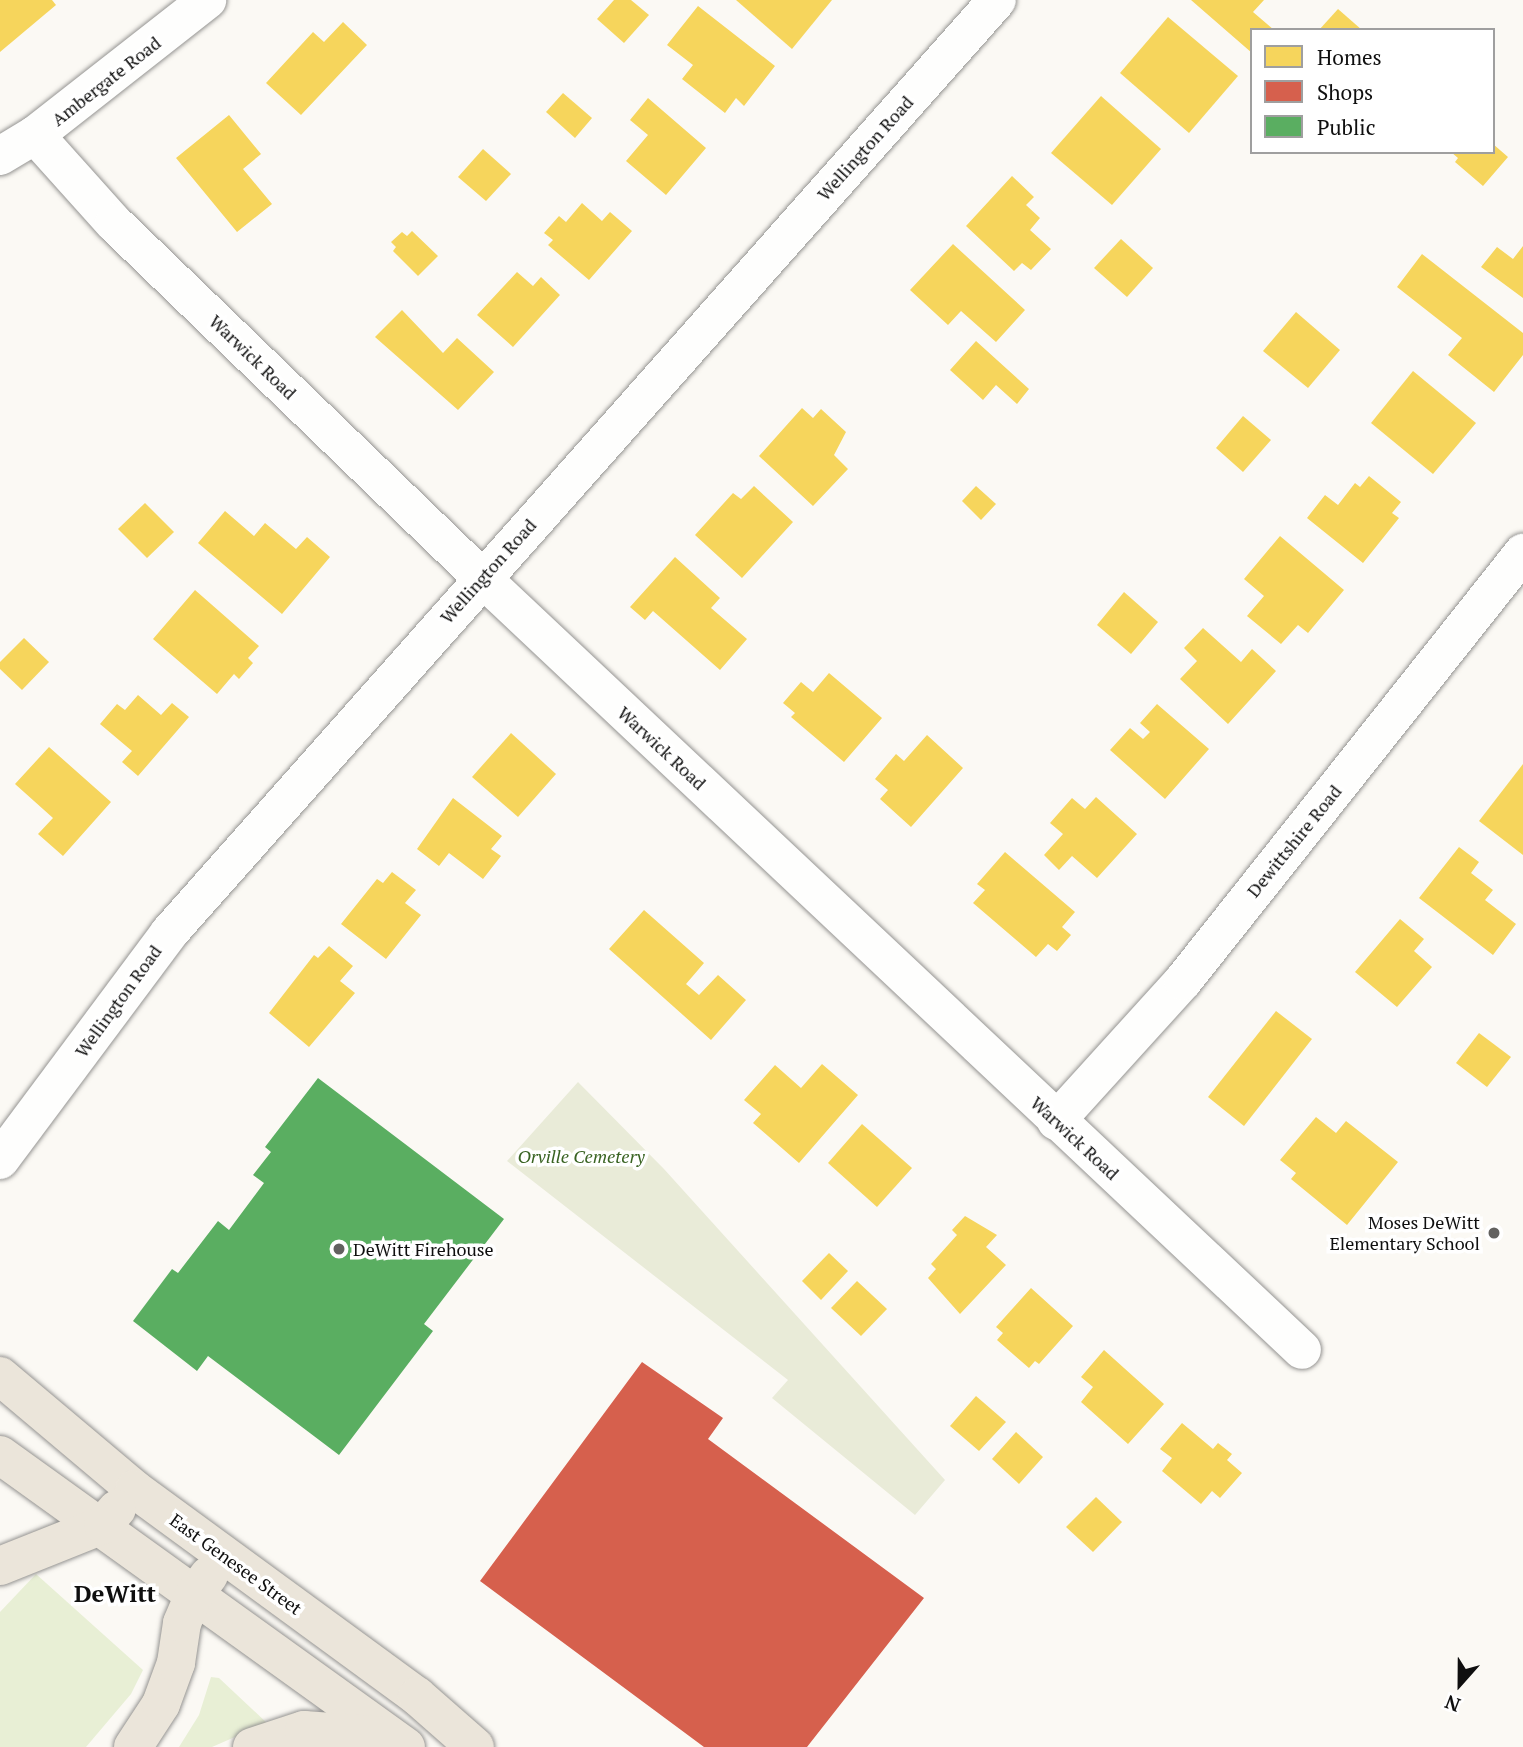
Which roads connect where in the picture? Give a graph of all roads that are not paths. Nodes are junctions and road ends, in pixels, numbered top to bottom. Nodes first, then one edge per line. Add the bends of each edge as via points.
1 (207, 0) edge
2 (997, 0) edge
3 (35, 135) junction
4 (0, 156) edge
5 (1523, 553) edge
6 (482, 578) junction
7 (1056, 1121) junction
8 (0, 1160) edge
9 (1302, 1350) dead end
10 (0, 1376) edge
11 (0, 1455) edge
12 (134, 1489) junction
13 (103, 1525) junction
14 (224, 1555) junction
15 (0, 1566) edge
16 (194, 1595) junction
17 (397, 1742) edge
18 (133, 1747) edge
19 (252, 1747) edge
20 (475, 1747) edge

1 - 3 street, Ambergate Road
2 - 6 street, Wellington Road
3 - 4 street, Ambergate Road
3 - 6 street, Warwick Road via 114,223
5 - 7 street, Dewittshire Road via 1183,981
6 - 7 street, Warwick Road
6 - 8 street, Wellington Road via 169,933
7 - 9 street, Warwick Road
10 - 12 main road, East Genesee Street
11 - 13 main road
12 - 13 main road
12 - 14 main road, East Genesee Street
13 - 15 main road
13 - 16 main road
14 - 16 main road
14 - 20 main road, East Genesee Street via 417,1696
16 - 17 main road
16 - 18 main road via 182,1622 171,1679
17 - 19 main road via 304,1730

